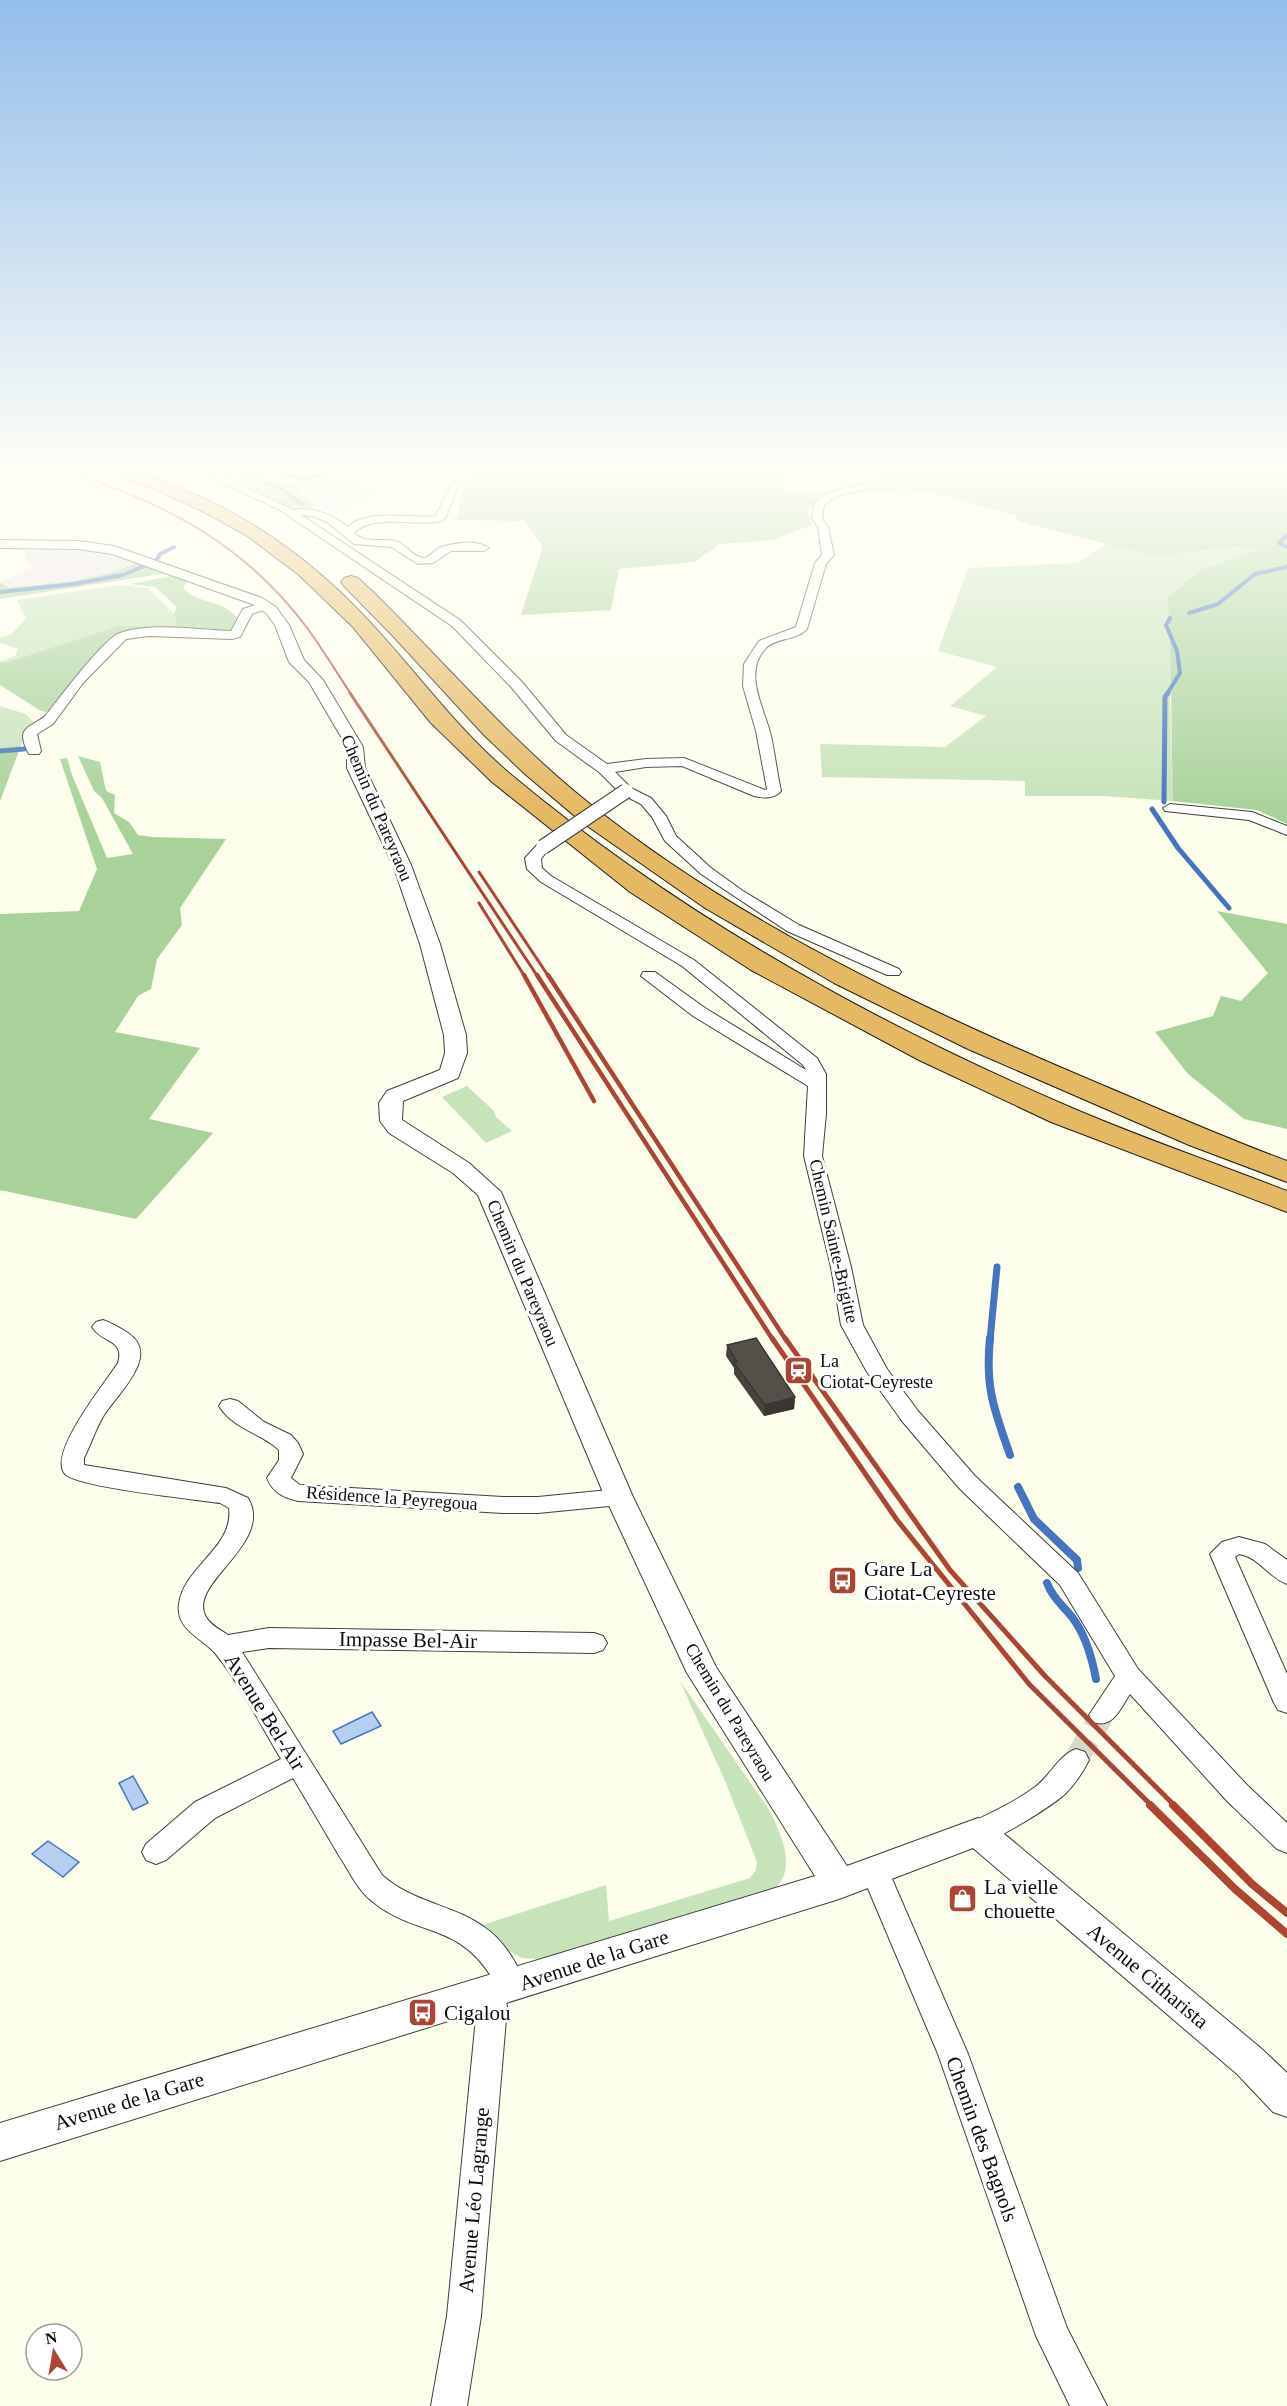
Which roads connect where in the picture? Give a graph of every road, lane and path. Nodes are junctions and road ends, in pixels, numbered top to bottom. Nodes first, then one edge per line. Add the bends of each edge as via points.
1 (220, 586) edge
2 (321, 586) edge
3 (355, 586) edge
4 (402, 586) edge
5 (814, 586) edge
6 (265, 606) junction
7 (34, 751) dead end
8 (604, 769) junction
9 (626, 791) junction
10 (1170, 808) dead end
11 (1287, 831) edge
12 (892, 972) dead end
13 (649, 976) dead end
14 (817, 1084) junction
15 (1287, 1172) edge
16 (1287, 1202) edge
17 (103, 1328) dead end
18 (230, 1406) dead end
19 (619, 1497) junction
20 (1287, 1575) edge
21 (594, 1643) dead end
22 (223, 1645) junction
23 (1130, 1676) junction
24 (1287, 1703) edge
25 (1102, 1715) tunnel mouth
26 (1076, 1760) tunnel mouth
27 (298, 1763) junction
28 (978, 1832) junction
29 (1287, 1841) edge
30 (156, 1852) dead end
31 (875, 1872) junction
32 (839, 1884) junction
33 (501, 1989) junction
34 (1287, 2099) edge
35 (0, 2142) edge
36 (449, 2406) edge
37 (1089, 2406) edge

1 - 6 street, Chemin du Pareyraou
2 - 16 highway via 360,623 439,718 500,777 639,886 761,964 930,1054 1062,1115
3 - 15 highway via 540,775 675,876 785,945 956,1034
4 - 8 street via 456,623 517,685 561,738
5 - 8 street via 801,628 764,643 751,658 748,673 774,791 759,793 684,762
6 - 7 street via 247,612 232,635 149,632 122,636 79,680 48,721 31,732
6 - 19 street, Chemin du Pareyraou via 282,625 297,662 315,680 355,747 356,768 402,865 455,1035 456,1053 450,1072 395,1096 390,1103 391,1121 462,1168 489,1192
8 - 9 street
9 - 12 street via 646,801 670,837 738,894 793,928
9 - 14 street, Chemin Sainte-Brigitte, bridge via 543,846 533,858 535,869 688,963 812,1062
10 - 11 street via 1252,816
13 - 14 street via 699,1012
14 - 23 street, Chemin Sainte-Brigitte via 813,1156 852,1325 878,1372 910,1416 968,1482 1069,1579
17 - 22 street, Avenue Bel-Air via 129,1344 132,1353 129,1364 92,1416 71,1465 79,1473 226,1496 240,1504 244,1521 240,1532 202,1581 191,1606 194,1621
18 - 19 street, Résidence la Peyregoua via 256,1427 281,1439 292,1452 279,1478 280,1484 298,1493 503,1505
19 - 32 street, Chemin du Pareyraou via 704,1673
20 - 24 street via 1261,1551 1250,1547 1232,1548 1222,1554
21 - 22 street, Impasse Bel-Air via 269,1638
22 - 27 street, Avenue Bel-Air
23 - 25 street
23 - 29 street, Chemin Sainte-Brigitte
26 - 28 street via 1066,1778 1045,1797
27 - 30 street via 205,1810
27 - 33 street, Avenue Bel-Air via 372,1884 395,1904 468,1932 490,1950
28 - 31 street, Avenue de la Gare
28 - 34 street, Avenue Citharista via 1250,2062
31 - 32 street, Avenue de la Gare
31 - 37 street, Chemin des Bagnols via 952,2054 1053,2336
32 - 33 street, Avenue de la Gare
33 - 35 street, Avenue de la Gare
33 - 36 street, Avenue Léo Lagrange via 492,2007 464,2316

